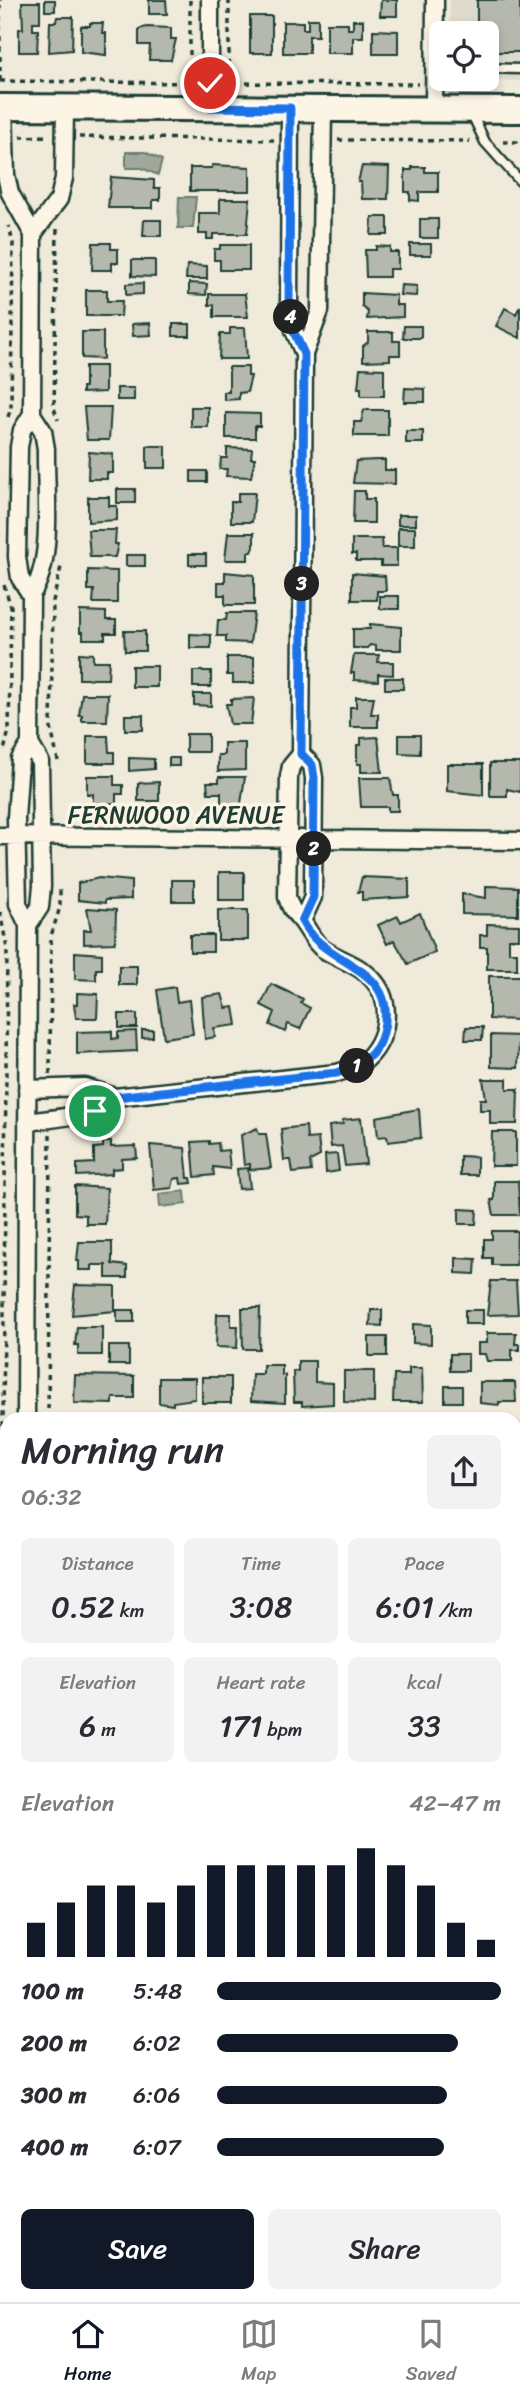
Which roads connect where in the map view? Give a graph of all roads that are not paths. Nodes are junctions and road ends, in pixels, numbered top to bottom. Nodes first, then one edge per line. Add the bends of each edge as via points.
1 (210, 0) edge
2 (435, 0) edge
3 (436, 21) edge
4 (499, 68) edge
5 (520, 69) edge
6 (436, 91) edge
7 (2, 107) edge
8 (65, 107) junction
9 (210, 107) junction
10 (290, 108) junction
11 (323, 108) junction
12 (434, 109) junction
13 (470, 110) junction
14 (520, 110) edge
15 (520, 181) edge
16 (33, 234) junction
17 (304, 354) junction
18 (32, 414) junction
19 (31, 595) junction
20 (30, 744) junction
21 (301, 754) junction
22 (8, 836) edge
23 (41, 836) junction
24 (286, 838) junction
25 (314, 839) junction
26 (520, 841) edge
27 (302, 921) junction
28 (28, 925) junction
29 (27, 1089) junction
30 (115, 1097) junction
31 (27, 1122) junction
32 (26, 1412) edge

1 - 9 street
2 - 3 street
4 - 5 lane
6 - 12 street
7 - 8 main road
7 - 16 street via 10,193
8 - 9 main road
8 - 16 street via 64,178 59,199
9 - 10 main road
10 - 11 main road
10 - 17 street via 289,306
11 - 12 main road
11 - 17 street via 320,311
12 - 13 main road
13 - 14 main road
13 - 15 lane via 485,142
16 - 18 street
17 - 21 street
18 - 19 street via 19,447 18,543 20,578
18 - 19 street via 43,431 46,449 45,558 42,579
19 - 20 street
20 - 22 street via 20,759
20 - 23 street via 40,761
21 - 24 street via 289,776
21 - 25 street via 312,765 314,778
22 - 23 street, FERNWOOD AVENUE
22 - 28 street via 18,904
23 - 24 street, FERNWOOD AVENUE
23 - 28 street via 40,906
24 - 25 street, FERNWOOD AVENUE
24 - 27 street via 287,897 290,911
25 - 26 street, FERNWOOD AVENUE
25 - 27 street via 313,897
27 - 30 street via 323,949 374,981 384,999 387,1017 373,1053 357,1066 337,1073
28 - 29 street
29 - 30 street via 85,1087
29 - 31 street
30 - 31 street via 83,1115
31 - 32 street

